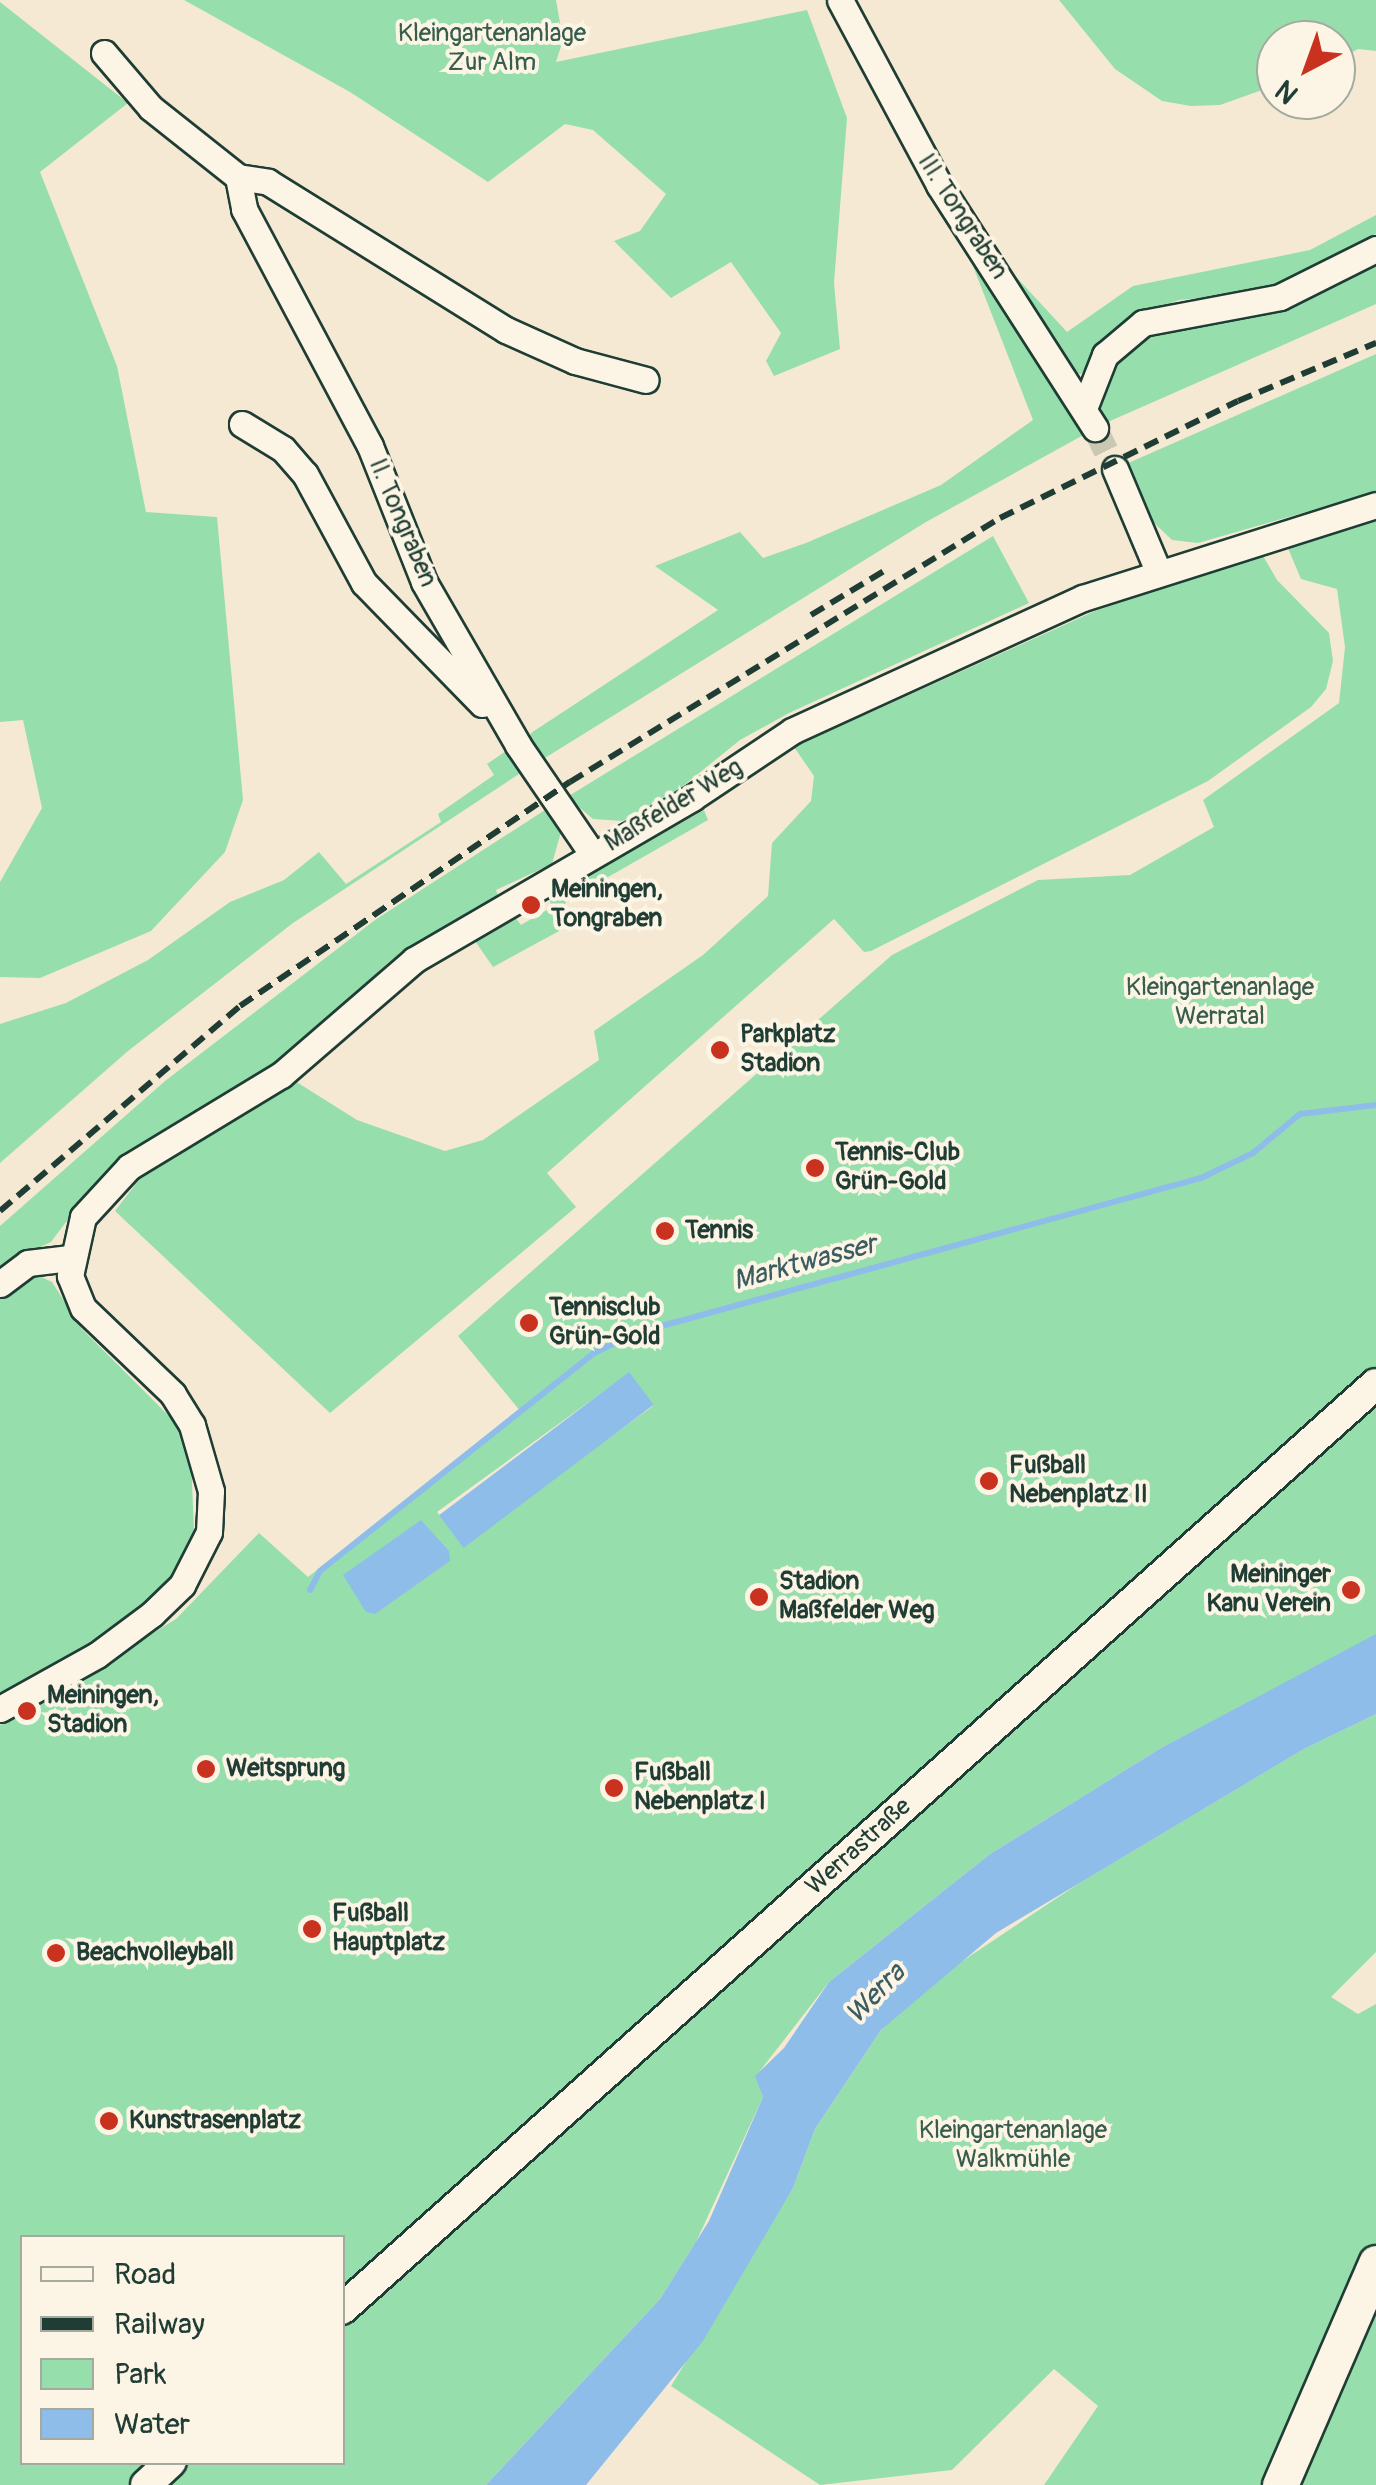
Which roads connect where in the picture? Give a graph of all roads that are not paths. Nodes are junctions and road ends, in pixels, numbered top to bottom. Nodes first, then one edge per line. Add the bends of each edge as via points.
1 (840, 0) edge
2 (104, 52) dead end
3 (238, 177) junction
4 (1376, 248) edge
5 (646, 380) dead end
6 (242, 424) dead end
7 (1115, 470) tunnel mouth
8 (1376, 505) edge
9 (1158, 571) junction
10 (518, 745) junction
11 (593, 855) junction
12 (70, 1258) junction
13 (0, 1284) edge
14 (1376, 1384) edge
15 (0, 1709) edge
16 (1376, 2263) edge
17 (345, 2306) edge
18 (168, 2465) edge
19 (146, 2485) edge
20 (1280, 2485) edge

1 - 4 street, III. Tongraben via 939,184 1090,417 1105,355 1143,322 1280,296
2 - 3 street via 151,108
3 - 5 street via 268,182 506,330 575,361
3 - 10 street, II. Tongraben via 244,209 370,446 424,582
6 - 10 street via 267,437 305,474 364,583
7 - 9 street
8 - 9 street, Maßfelder Weg
9 - 11 street, Maßfelder Weg via 792,731
10 - 11 street, II. Tongraben
11 - 12 street, Maßfelder Weg via 414,960 281,1075 128,1167 83,1216
12 - 13 street via 28,1264
12 - 15 street via 83,1308 174,1394 192,1425 211,1491 210,1532 182,1585 152,1614
14 - 17 street, Werrastraße
16 - 20 main road
18 - 19 street

